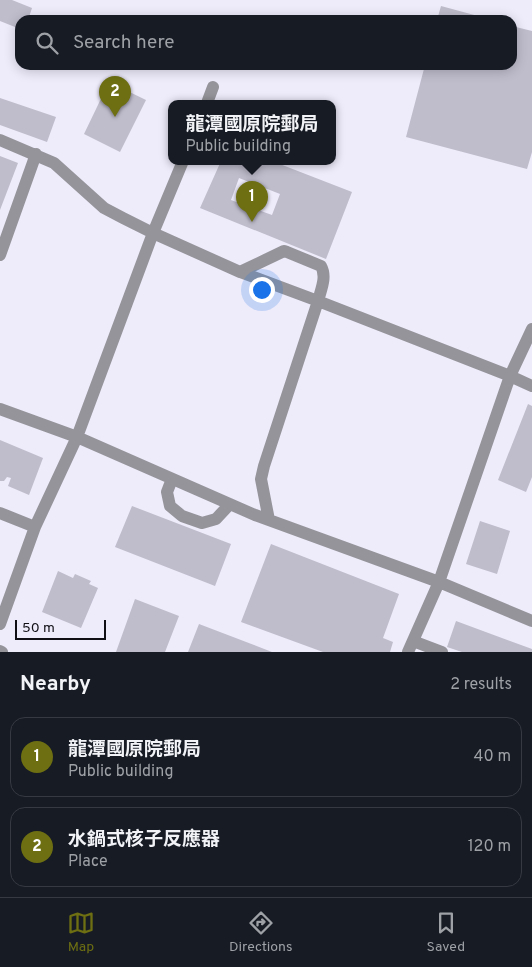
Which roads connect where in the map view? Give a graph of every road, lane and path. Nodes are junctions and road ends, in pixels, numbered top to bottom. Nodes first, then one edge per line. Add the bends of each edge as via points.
1 (213, 87) dead end
2 (207, 100) edge
3 (0, 140) edge
4 (36, 154) junction
5 (181, 165) edge
6 (153, 233) junction
7 (0, 255) edge
8 (240, 272) junction
9 (318, 300) junction
10 (532, 329) edge
11 (510, 376) junction
12 (532, 386) edge
13 (0, 409) edge
14 (77, 437) junction
15 (172, 479) junction
16 (230, 504) junction
17 (0, 513) edge
18 (269, 520) junction
19 (35, 527) junction
20 (439, 582) junction
21 (532, 621) edge
22 (0, 624) edge
23 (410, 647) edge
24 (442, 652) edge

1 - 2 lane
3 - 4 lane
4 - 6 lane via 54,163 104,208
4 - 7 lane
5 - 6 lane
6 - 8 lane
6 - 14 lane
8 - 9 lane
8 - 9 lane via 287,252 321,266 324,278
9 - 11 lane
9 - 18 lane via 261,479
10 - 11 lane
11 - 12 lane
11 - 20 lane
13 - 14 lane
14 - 15 lane
14 - 19 lane
15 - 16 lane
15 - 16 lane via 167,492 170,506 182,516 202,524 216,519
16 - 18 lane
17 - 19 lane
18 - 20 lane
19 - 22 lane
20 - 21 lane
20 - 23 lane
23 - 24 lane

